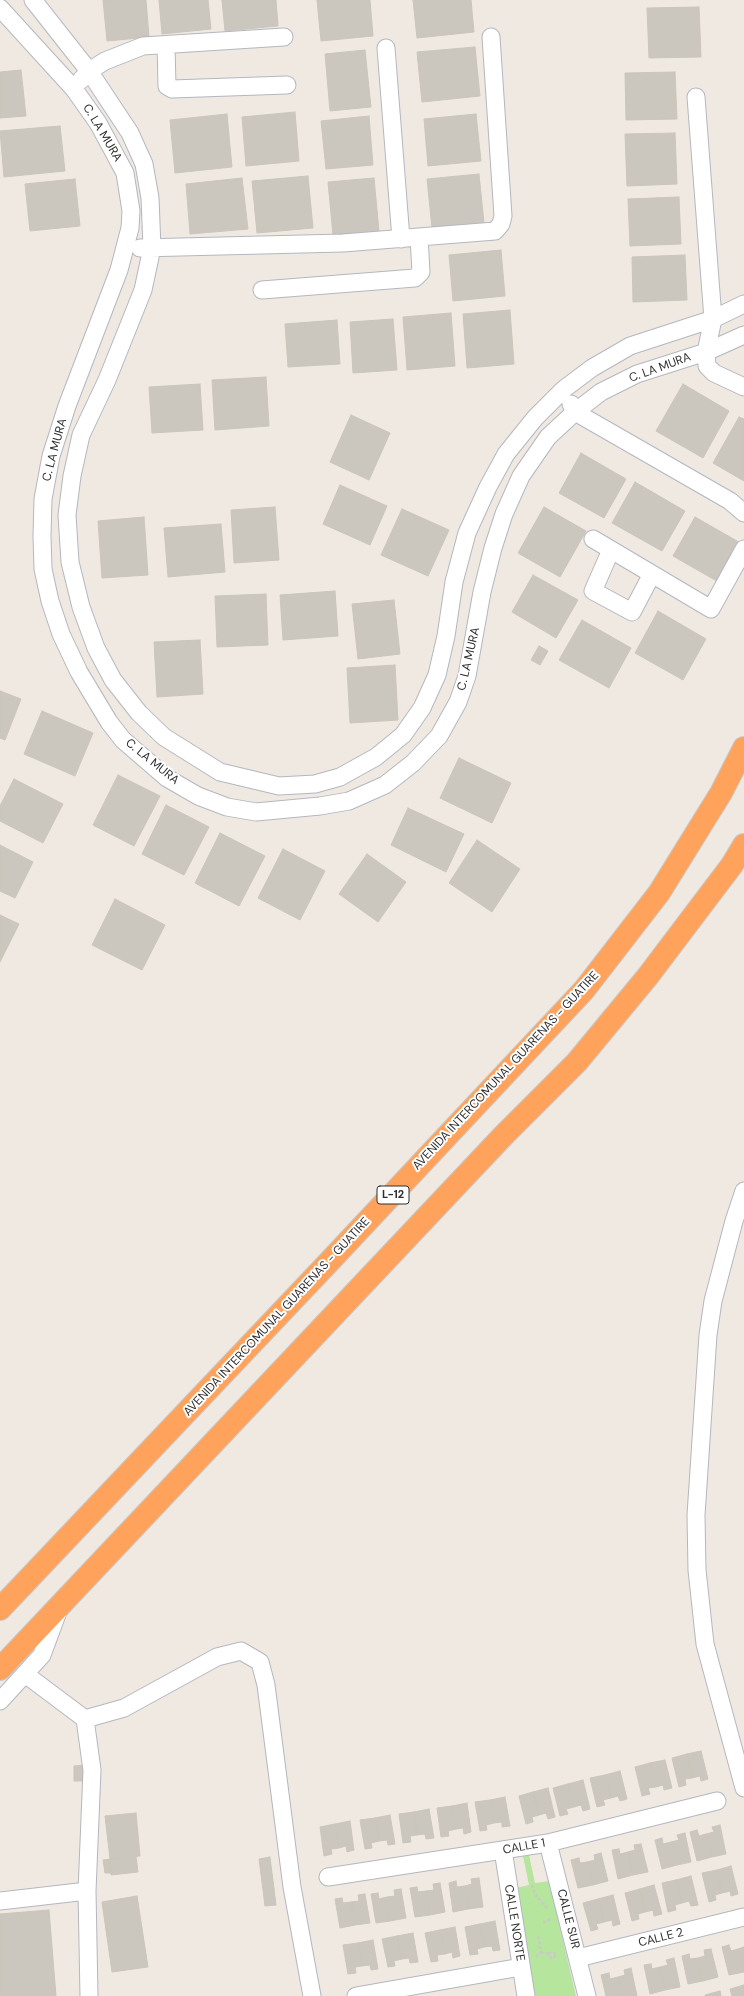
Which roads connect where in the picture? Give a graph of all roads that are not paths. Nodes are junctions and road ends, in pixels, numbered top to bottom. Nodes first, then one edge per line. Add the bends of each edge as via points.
1 (33, 0) edge
2 (0, 8) edge
3 (284, 37) dead end
4 (491, 37) dead end
5 (166, 45) junction
6 (386, 48) dead end
7 (89, 71) junction
8 (287, 85) dead end
9 (74, 89) junction
10 (696, 96) dead end
11 (419, 237) junction
12 (401, 239) junction
13 (126, 248) junction
14 (152, 248) junction
15 (262, 290) dead end
16 (744, 304) edge
17 (713, 319) junction
18 (744, 335) edge
19 (706, 352) junction
20 (744, 387) edge
21 (564, 389) junction
22 (575, 412) junction
23 (744, 513) edge
24 (593, 539) dead end
25 (611, 550) junction
26 (744, 550) edge
27 (652, 574) junction
28 (744, 748) edge
29 (744, 845) edge
30 (744, 1191) edge
31 (60, 1605) junction
32 (0, 1609) edge
33 (0, 1669) edge
34 (25, 1674) junction
35 (0, 1702) edge
36 (85, 1719) junction
37 (744, 1788) edge
38 (718, 1801) dead end
39 (548, 1842) junction
40 (503, 1850) junction
41 (328, 1877) dead end
42 (87, 1891) junction
43 (0, 1901) edge
44 (744, 1917) edge
45 (578, 1958) junction
46 (527, 1963) junction
47 (89, 1996) edge
48 (312, 1996) edge
49 (356, 1996) edge
50 (526, 1996) edge
51 (587, 1996) edge

1 - 7 street
2 - 9 street, C. LA MURA
3 - 5 street
4 - 11 street via 503,216 501,224 495,231
5 - 7 street via 143,46 105,61
5 - 8 street via 168,86 172,89
6 - 12 street
7 - 9 street
7 - 14 street via 130,133 144,164 150,198
9 - 13 street, C. LA MURA via 98,122 125,173 131,211
10 - 17 street
11 - 12 street
11 - 15 street via 421,272 415,278
12 - 14 street
13 - 14 street
13 - 22 street, C. LA MURA via 51,456 43,499 43,569 61,634 79,672 109,722 123,740 167,778 198,796 227,807 256,812 349,800 385,784 413,763 439,736 458,702 467,676 482,592 504,514 521,476 548,437
14 - 21 street via 143,290 130,326 81,436 72,476 68,515 70,562 81,607 96,648 113,680 139,713 164,737 220,772 280,786 315,784 340,776 376,757 403,735 422,708 437,675 454,582 467,533 482,500 506,454 535,418
16 - 17 street
17 - 19 street
17 - 21 street via 630,346 592,368
18 - 19 street, C. LA MURA
19 - 20 street via 707,366 714,373
19 - 22 street, C. LA MURA via 637,374 601,392
21 - 22 street
22 - 23 street via 730,501
24 - 25 street
25 - 27 street
25 - 27 street via 593,591 632,612
26 - 27 street via 711,609
28 - 32 highway, AVENIDA INTERCOMUNAL GUARENAS - GUATIRE / L-12 via 721,793 659,893 584,990 334,1258
29 - 31 highway via 732,865 648,976 577,1062 503,1136
30 - 37 street via 713,1301 708,1335 696,1515 697,1570 705,1644
31 - 33 highway
31 - 34 street via 42,1655
34 - 35 street
34 - 36 street
36 - 42 street via 92,1770
36 - 48 street via 124,1708 218,1657 241,1651 260,1662 266,1685 292,1887
38 - 39 street, CALLE 1
39 - 40 street, CALLE 1
39 - 45 street, CALLE SUR
40 - 41 street, CALLE 1
40 - 46 street, CALLE NORTE
42 - 43 street
42 - 47 street
44 - 45 street, CALLE 2
45 - 51 street, CALLE SUR
46 - 49 street
46 - 50 street, CALLE NORTE

